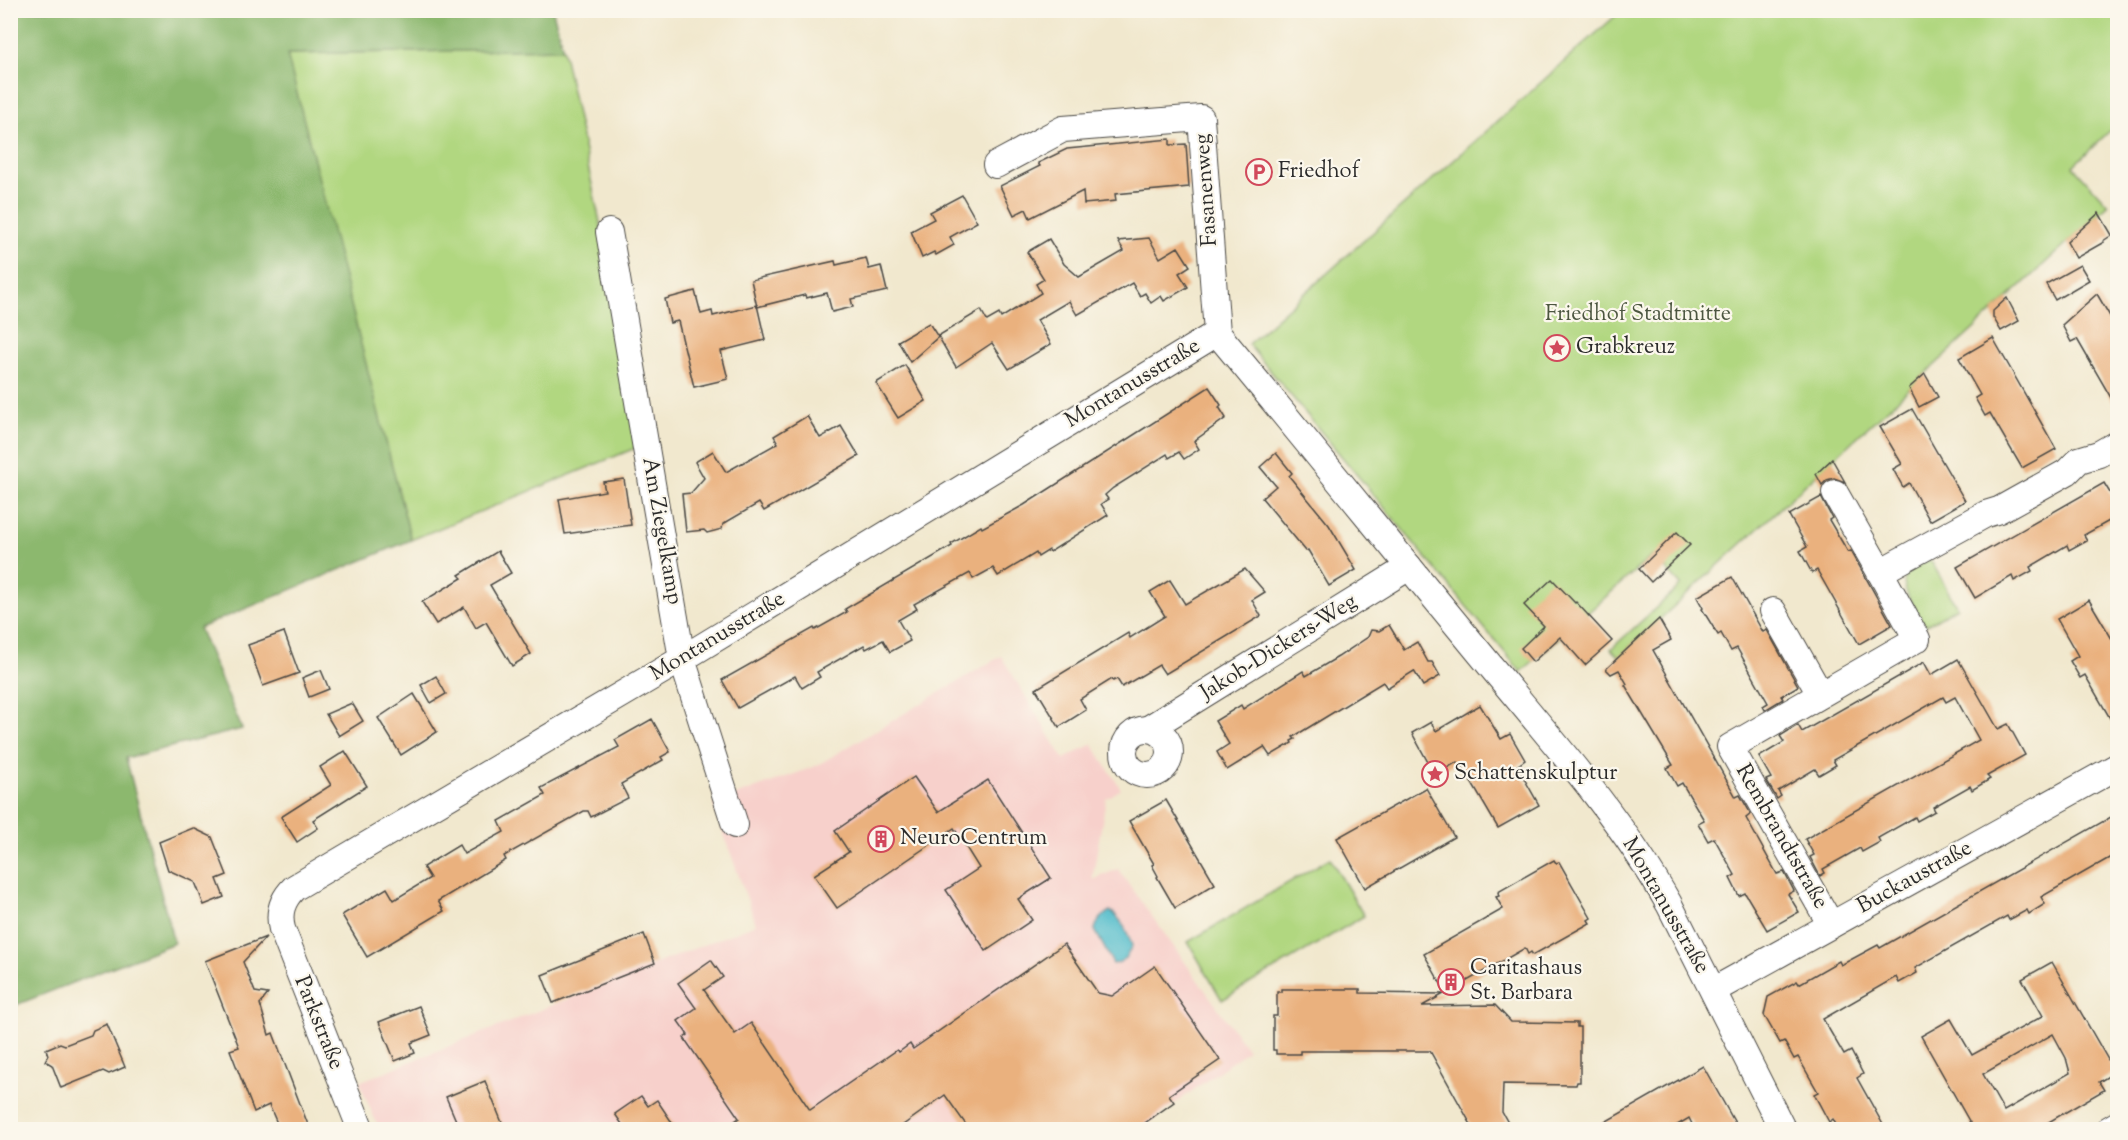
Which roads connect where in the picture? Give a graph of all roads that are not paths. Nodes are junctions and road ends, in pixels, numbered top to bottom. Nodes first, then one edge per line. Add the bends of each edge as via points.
1 (996, 165) dead end
2 (609, 232) dead end
3 (1217, 333) junction
4 (2118, 443) edge
5 (1834, 493) dead end
6 (1409, 567) junction
7 (1880, 572) junction
8 (1773, 611) dead end
9 (682, 659) junction
10 (1820, 694) junction
11 (1148, 729) dead end
12 (2118, 766) edge
13 (735, 825) dead end
14 (280, 915) joint
15 (1831, 925) junction
16 (1714, 990) junction
17 (2118, 1124) edge
18 (361, 1130) edge
19 (1783, 1130) edge
20 (2108, 1130) edge

1 - 3 street, Fasanenweg via 1063,129 1202,118
2 - 9 street, Am Ziegelkamp
3 - 6 street, Montanusstraße
3 - 9 street, Montanusstraße
4 - 7 street via 2079,460 2067,472 2029,494
5 - 7 street, Rembrandtstraße
6 - 11 street, Jakob-Dickers-Weg
6 - 16 street, Montanusstraße via 1623,832 1654,878
7 - 10 street, Rembrandtstraße via 1917,639
8 - 10 street
9 - 13 street, Am Ziegelkamp
9 - 14 street, Montanusstraße via 294,888
10 - 15 street, Rembrandtstraße via 1730,747
12 - 15 street, Buckaustraße
14 - 18 street, Parkstraße via 288,946
15 - 16 street, Buckaustraße
16 - 19 street, Montanusstraße
17 - 20 street

